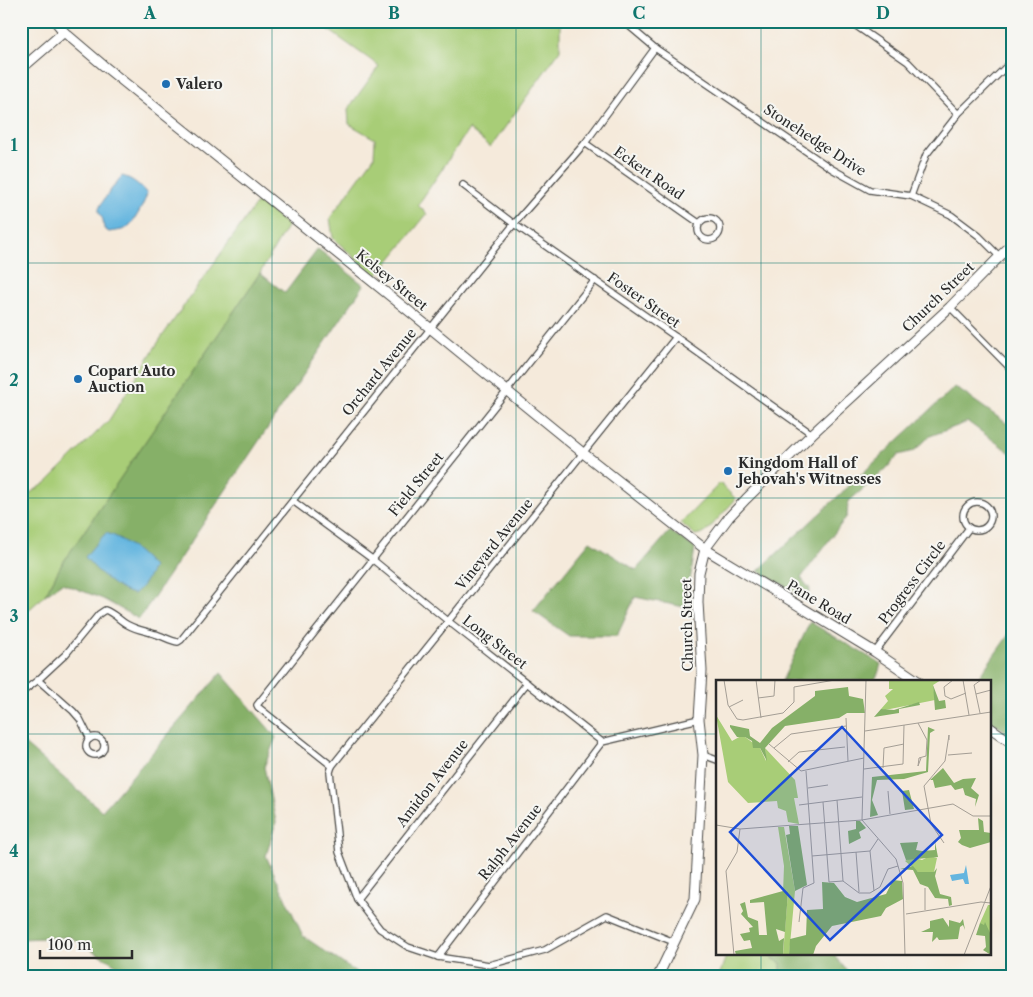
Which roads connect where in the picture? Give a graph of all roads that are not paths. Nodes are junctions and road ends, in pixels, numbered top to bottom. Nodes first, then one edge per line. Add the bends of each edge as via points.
1 (55, 21) edge
2 (626, 21) edge
3 (849, 21) edge
4 (64, 32) junction
5 (655, 48) junction
6 (1012, 62) edge
7 (21, 69) edge
8 (958, 114) junction
9 (585, 143) junction
10 (462, 185) dead end
11 (911, 196) junction
12 (700, 223) junction
13 (514, 224) junction
14 (1012, 244) edge
15 (999, 256) junction
16 (595, 280) junction
17 (950, 307) junction
18 (430, 328) junction
19 (676, 337) junction
20 (1012, 370) edge
21 (506, 390) junction
22 (812, 434) junction
23 (583, 453) junction
24 (293, 501) junction
25 (969, 528) junction
26 (704, 550) junction
27 (372, 559) junction
28 (448, 621) junction
29 (875, 652) junction
30 (38, 680) junction
31 (917, 680) edge
32 (527, 683) junction
33 (21, 693) edge
34 (699, 719) junction
35 (990, 728) edge
36 (90, 738) dead end
37 (602, 742) junction
38 (1012, 743) edge
39 (703, 754) junction
40 (716, 760) edge
41 (332, 766) junction
42 (357, 899) junction
43 (674, 942) junction
44 (438, 957) junction
45 (658, 976) edge

1 - 4 street, Kelsey Street
2 - 5 street, Stonehedge Drive
3 - 8 street via 908,62
4 - 7 street
4 - 18 street, Kelsey Street
5 - 9 street, Orchard Avenue
5 - 11 street, Stonehedge Drive via 832,169 870,190
6 - 8 street
8 - 11 street via 926,155
9 - 12 street, Eckert Road
9 - 13 street, Orchard Avenue
10 - 13 street, Foster Street
11 - 15 street, Stonehedge Drive via 951,215
12 - 12 street, Eckert Road via 709,218 716,221 719,235 706,241 698,234
13 - 16 street, Foster Street
13 - 18 street, Orchard Avenue
14 - 15 street, Church Street
15 - 17 street, Church Street
16 - 19 street, Foster Street
16 - 21 street, Field Street
17 - 20 street
17 - 22 street, Church Street
18 - 21 street, Kelsey Street
18 - 24 street, Orchard Avenue
19 - 22 street, Foster Street
19 - 23 street, Vineyard Avenue
21 - 23 street, Kelsey Street
21 - 27 street, Field Street
22 - 26 street, Church Street via 729,517
23 - 26 street, Kelsey Street
23 - 28 street, Vineyard Avenue
24 - 27 street, Long Street
24 - 30 street, Orchard Avenue via 178,642 127,625 104,610 66,654
25 - 25 street via 977,530 989,525 992,517 988,506 977,502 966,507 963,517
25 - 29 street, Progress Circle
26 - 29 street, Pane Road
26 - 34 street, Church Street via 698,594 702,671
27 - 28 street, Long Street
27 - 41 street, Field Street via 257,704
28 - 32 street, Long Street
28 - 41 street, Vineyard Avenue
29 - 31 street, Pane Road
30 - 33 street
30 - 36 street via 73,711
32 - 37 street, Long Street
32 - 42 street, Amidon Avenue
34 - 37 street
34 - 39 street, Church Street
35 - 38 street
37 - 44 street, Ralph Avenue
39 - 40 street
39 - 43 street, Church Street via 695,899
41 - 42 street via 339,852
42 - 44 street via 380,929 408,947
43 - 44 street via 607,915 545,950 489,965
43 - 45 street, Church Street

